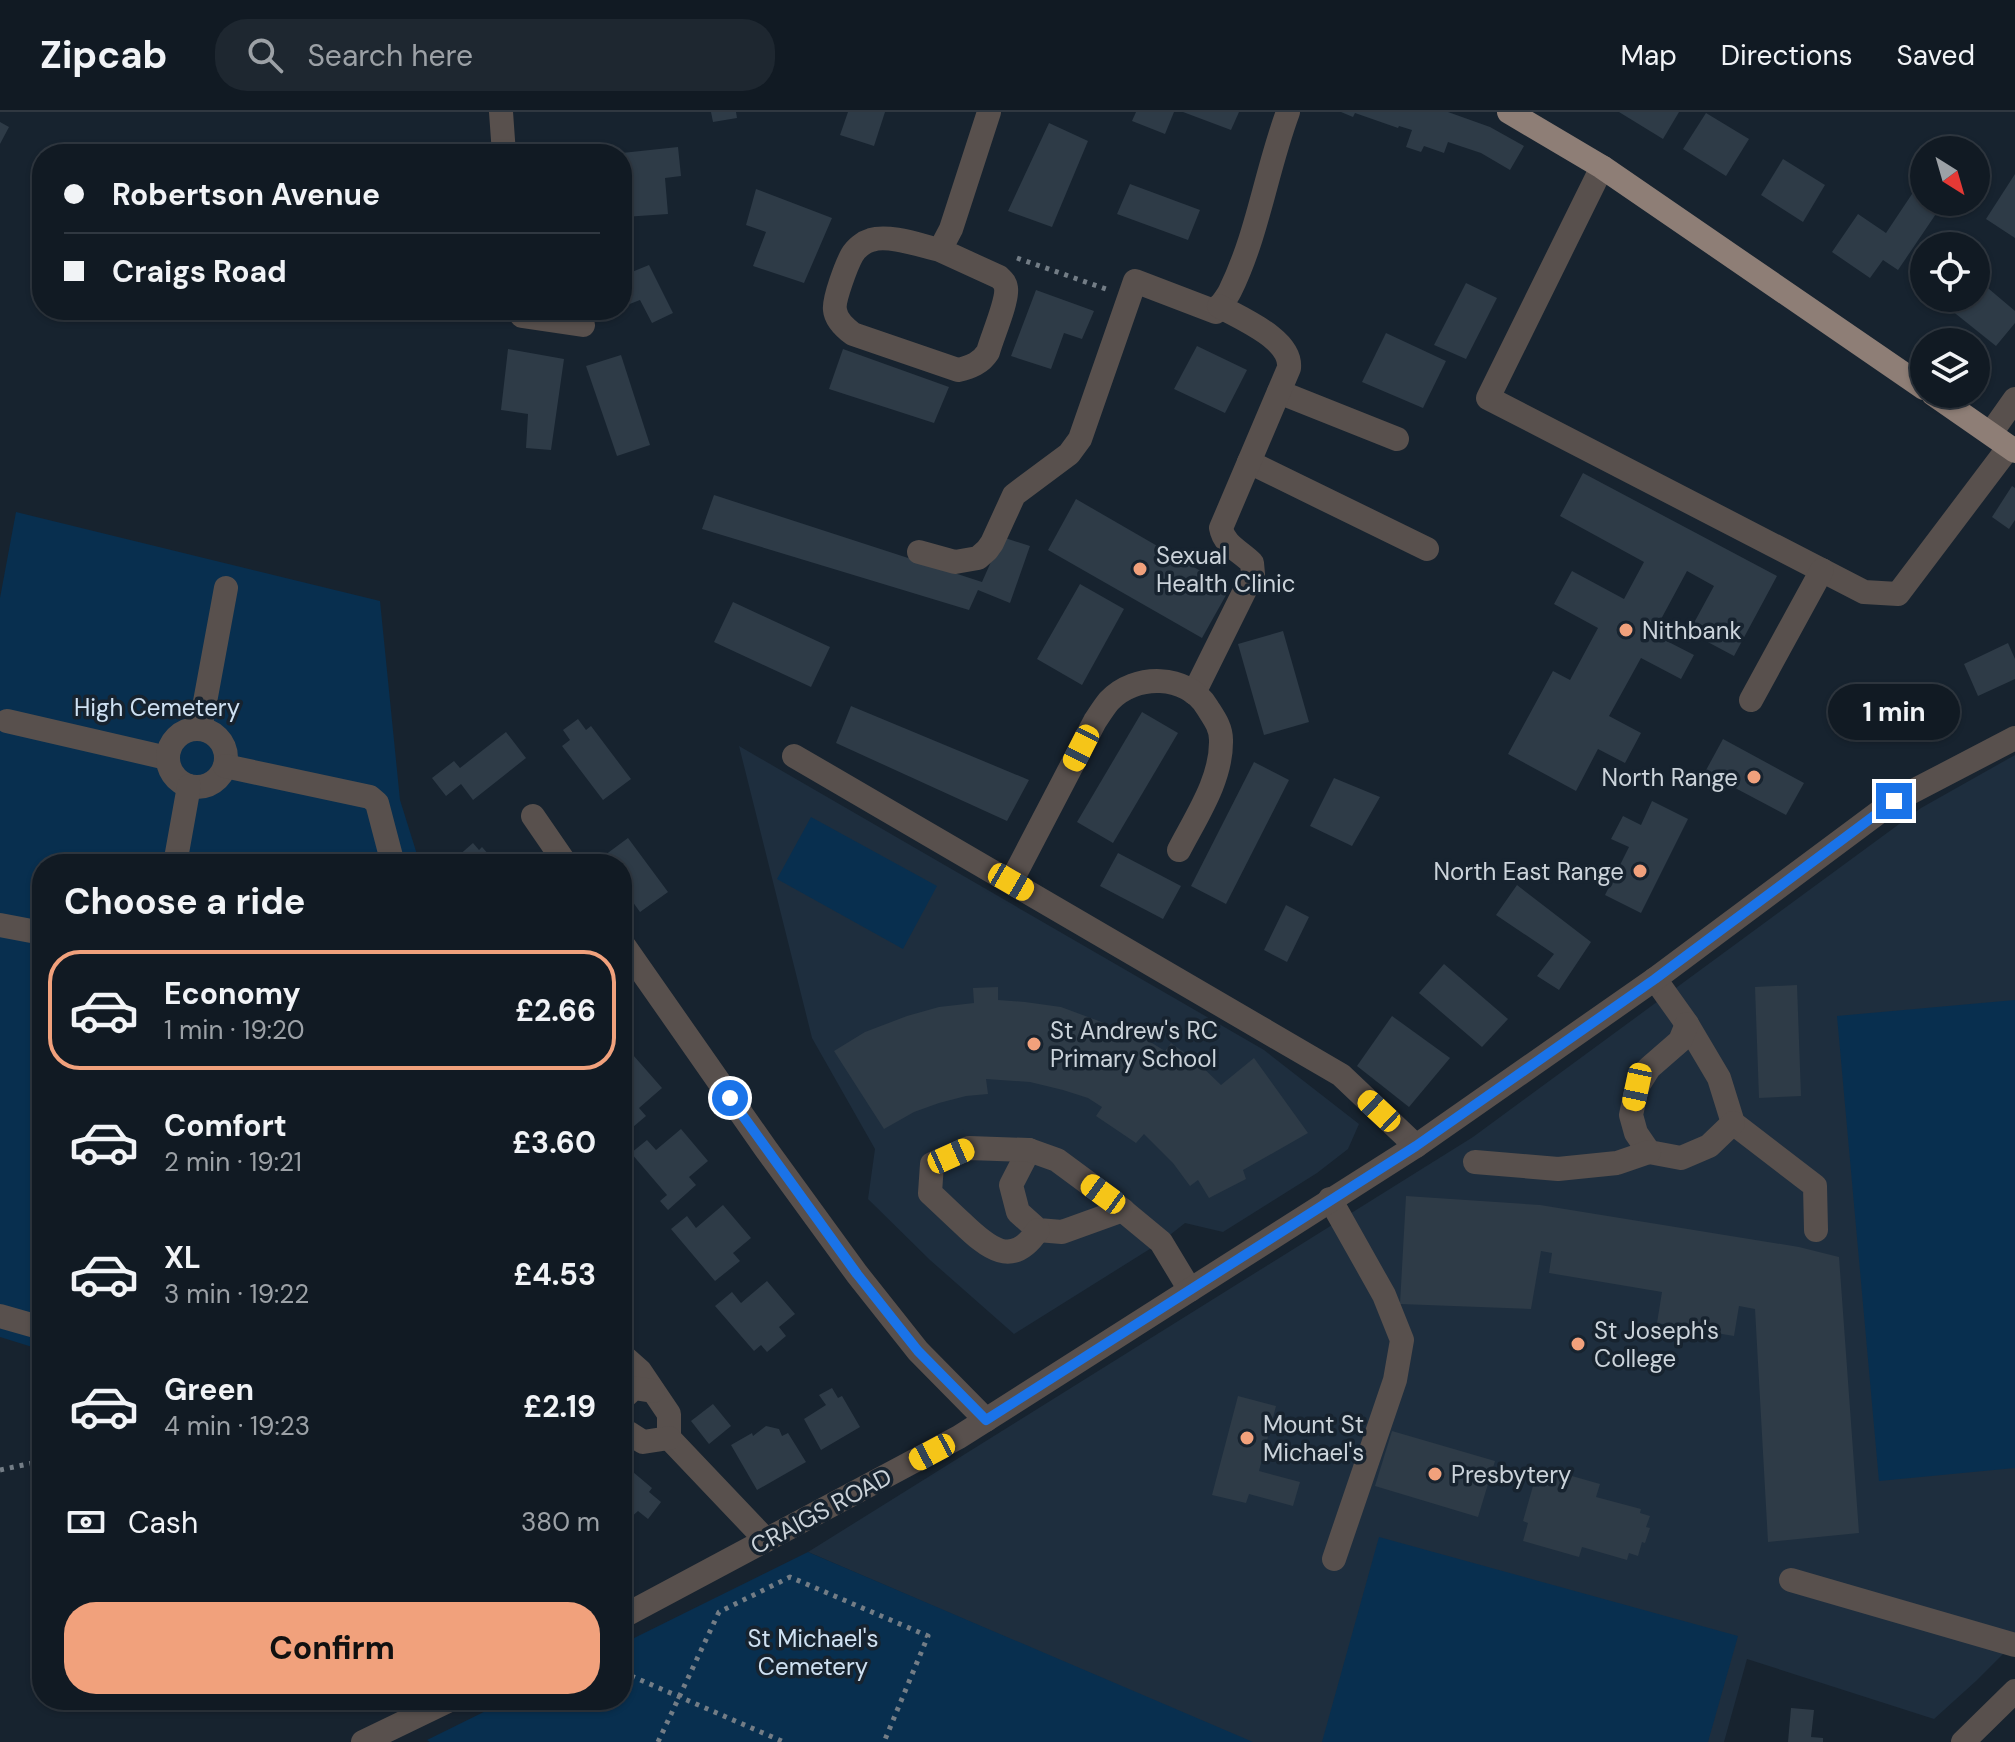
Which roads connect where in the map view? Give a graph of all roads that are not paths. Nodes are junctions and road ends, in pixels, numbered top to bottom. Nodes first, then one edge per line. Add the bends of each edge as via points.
1 (501, 112) edge
2 (989, 112) edge
3 (1288, 112) edge
4 (1509, 112) edge
5 (503, 144) edge
6 (1602, 167) junction
7 (945, 240) junction
8 (1219, 306) junction
9 (549, 320) edge
10 (583, 325) dead end
11 (1910, 378) edge
12 (1279, 392) junction
13 (2015, 399) edge
14 (1953, 408) edge
15 (1397, 439) dead end
16 (2005, 444) edge
17 (1249, 462) junction
18 (1427, 549) dead end
19 (919, 552) dead end
20 (1822, 570) junction
21 (226, 588) dead end
22 (1194, 693) junction
23 (1751, 700) dead end
24 (7, 721) dead end
25 (200, 729) junction
26 (2015, 738) edge
27 (794, 756) dead end
28 (167, 758) junction
29 (225, 766) junction
30 (189, 786) junction
31 (533, 816) dead end
32 (1179, 850) dead end
33 (177, 854) edge
34 (390, 854) edge
35 (559, 854) edge
36 (1011, 882) junction
37 (0, 925) edge
38 (32, 931) edge
39 (632, 957) edge
40 (1655, 979) junction
41 (1687, 1024) junction
42 (1733, 1123) junction
43 (1416, 1146) junction
44 (1029, 1150) junction
45 (1649, 1152) junction
46 (1475, 1162) dead end
47 (1330, 1199) junction
48 (1123, 1210) junction
49 (1038, 1230) junction
50 (1816, 1230) dead end
51 (1190, 1290) junction
52 (0, 1316) edge
53 (32, 1325) edge
54 (632, 1364) edge
55 (632, 1390) edge
56 (653, 1391) junction
57 (986, 1420) junction
58 (632, 1436) edge
59 (669, 1438) junction
60 (766, 1540) junction
61 (1334, 1559) dead end
62 (1791, 1580) dead end
63 (632, 1612) edge
64 (2015, 1645) edge
65 (2015, 1691) edge
66 (426, 1710) edge
67 (363, 1742) edge
68 (1963, 1742) edge

1 - 5 street
2 - 7 street
3 - 8 street via 1258,216 1229,293
4 - 6 main road
6 - 11 main road
6 - 20 street via 1488,398
7 - 7 street via 999,277 1006,289 988,352 979,362 958,370 846,329 835,303 859,246 884,238
8 - 12 street via 1274,338 1287,352 1289,368
8 - 19 street via 1216,312 1135,281 1069,454 1014,495 992,543 978,558 955,562
9 - 10 street
12 - 15 street
12 - 17 street
13 - 16 street
14 - 16 main road
16 - 20 street via 1898,594 1864,592
17 - 18 street
17 - 22 street via 1221,528 1225,541 1252,563 1253,574
20 - 23 street
21 - 25 street
22 - 32 street via 1220,727 1221,743 1217,770
22 - 36 street via 1188,686 1160,680 1121,691 1110,700
24 - 28 street
25 - 28 street via 181,733
25 - 29 street via 218,738
26 - 40 street, CRAIGS ROAD via 1894,801
27 - 36 street
28 - 30 street via 173,776
29 - 30 street via 215,781
29 - 34 street via 370,797 377,803
30 - 33 street
31 - 35 street
36 - 43 street via 1341,1075
37 - 38 street
39 - 57 street via 857,1274 918,1351
40 - 41 street
40 - 43 street, CRAIGS ROAD
41 - 42 street via 1719,1078
41 - 45 street via 1680,1041 1649,1068 1637,1087 1631,1115
42 - 45 street via 1709,1146 1681,1158
42 - 50 street via 1815,1186
43 - 47 street, CRAIGS ROAD
44 - 48 street via 1057,1160
44 - 49 street via 1011,1185 1018,1212
44 - 49 street via 969,1148 932,1164 930,1193 994,1250 1014,1251
45 - 46 street via 1617,1163 1558,1169
47 - 51 street, CRAIGS ROAD
47 - 61 street via 1384,1295 1402,1340 1395,1380
48 - 49 street via 1062,1232
48 - 51 street via 1161,1242
51 - 57 street, CRAIGS ROAD
52 - 53 street
54 - 56 street
55 - 56 street
56 - 59 street via 669,1414
57 - 60 street, CRAIGS ROAD
58 - 59 street via 643,1442
59 - 60 street
60 - 63 street, CRAIGS ROAD
62 - 64 street
65 - 68 street
66 - 67 street

